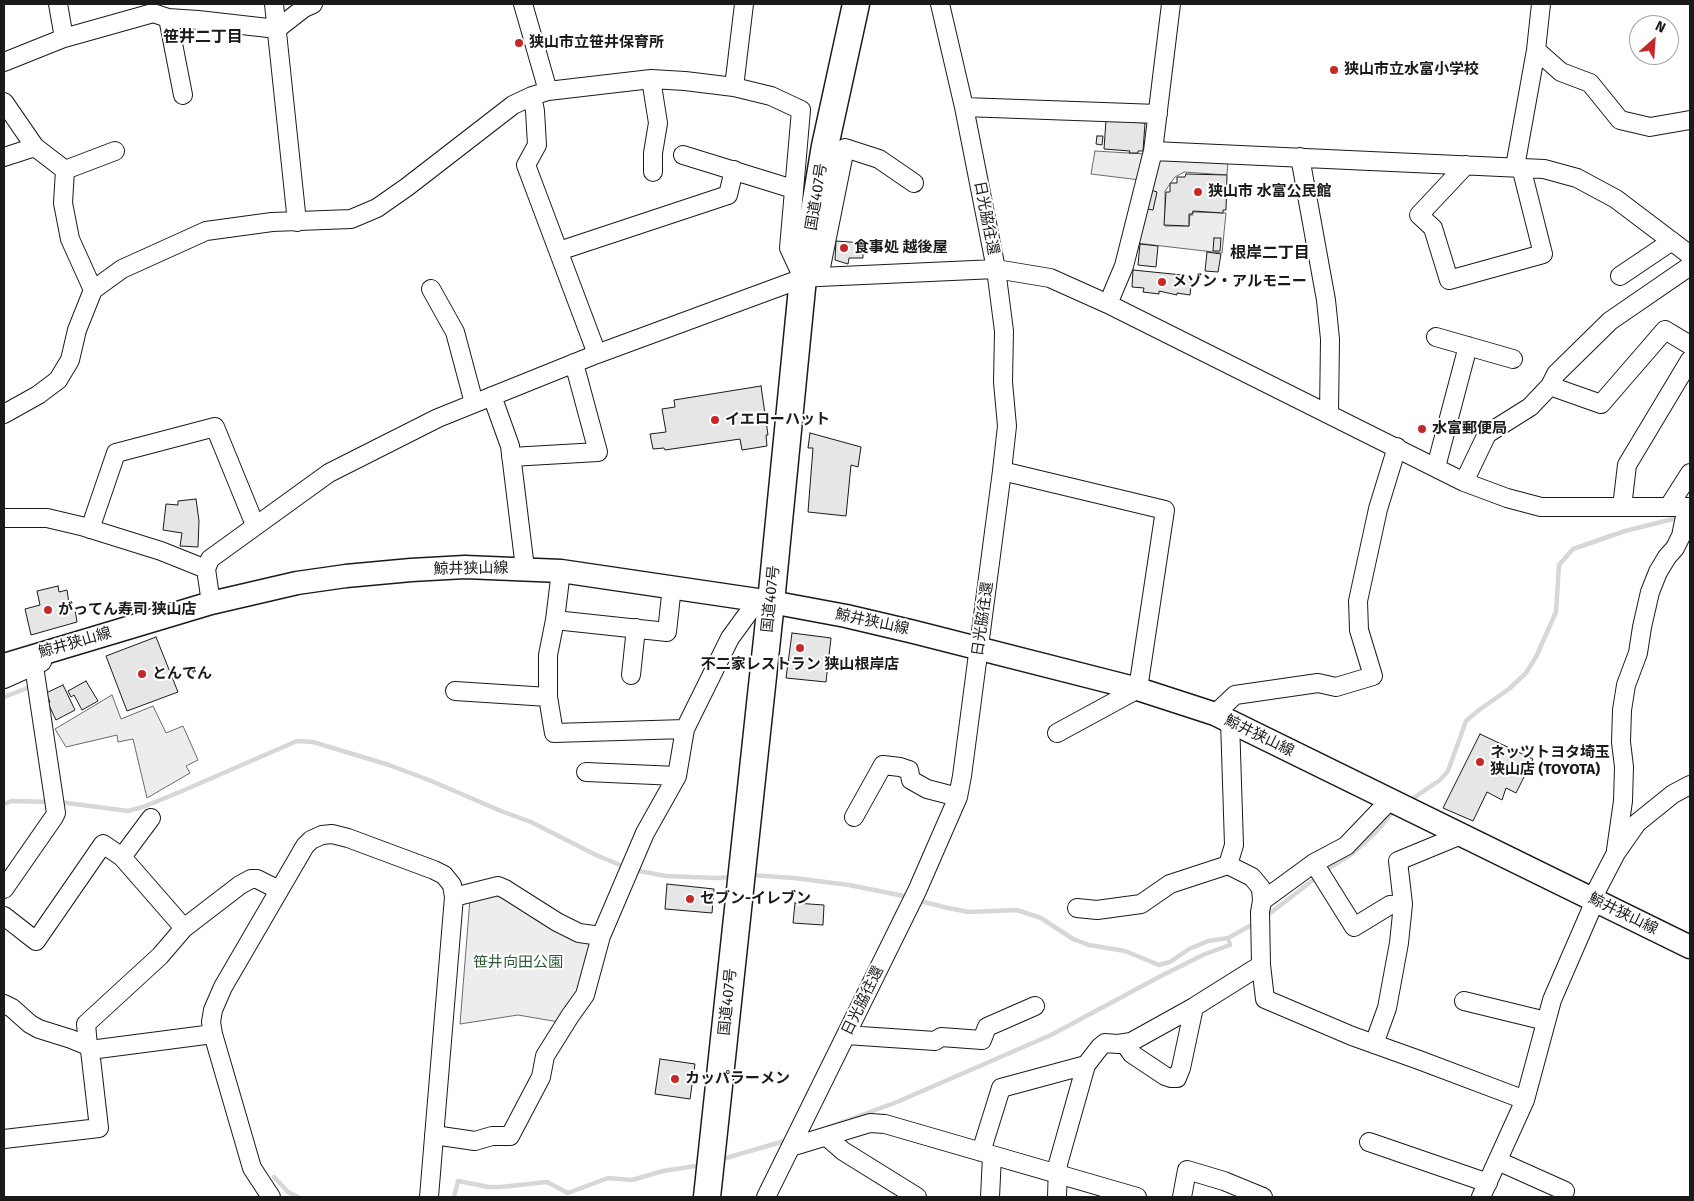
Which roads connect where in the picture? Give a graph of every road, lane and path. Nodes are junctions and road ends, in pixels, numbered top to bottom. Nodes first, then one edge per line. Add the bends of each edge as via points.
1 (58, 4) edge
2 (274, 4) edge
3 (313, 4) edge
4 (523, 4) edge
5 (744, 4) edge
6 (856, 4) edge
7 (940, 4) edge
8 (1171, 4) edge
9 (1540, 4) edge
10 (159, 12) edge
11 (277, 29) junction
12 (64, 38) junction
13 (1536, 50) junction
14 (4, 62) edge
15 (651, 80) junction
16 (734, 87) junction
17 (540, 93) junction
18 (183, 95) dead end
19 (4, 102) edge
20 (964, 107) junction
21 (1158, 114) junction
22 (1690, 120) edge
23 (35, 147) junction
24 (115, 151) dead end
25 (1153, 151) junction
26 (683, 155) dead end
27 (1300, 156) junction
28 (4, 157) edge
29 (1466, 164) junction
30 (1518, 167) junction
31 (65, 170) junction
32 (734, 170) junction
33 (653, 172) dead end
34 (914, 183) dead end
35 (793, 189) junction
36 (297, 222) junction
37 (1672, 241) junction
38 (559, 251) junction
39 (1690, 256) edge
40 (1690, 266) edge
41 (996, 269) junction
42 (1620, 276) dead end
43 (811, 277) junction
44 (431, 289) dead end
45 (94, 290) junction
46 (1108, 304) junction
47 (1436, 337) dead end
48 (1690, 345) edge
49 (1468, 346) junction
50 (597, 354) junction
51 (1513, 359) dead end
52 (1690, 360) edge
53 (574, 363) junction
54 (1550, 386) junction
55 (492, 396) junction
56 (474, 403) junction
57 (1329, 413) junction
58 (4, 414) edge
59 (1397, 447) junction
60 (511, 457) junction
61 (1436, 467) junction
62 (1002, 471) junction
63 (1690, 473) edge
64 (1464, 482) junction
65 (1669, 506) junction
66 (1622, 507) junction
67 (1687, 513) edge
68 (4, 518) edge
69 (255, 525) junction
70 (90, 529) junction
71 (525, 568) junction
72 (206, 569) junction
73 (561, 571) junction
74 (672, 586) junction
75 (764, 602) junction
76 (211, 603) junction
77 (555, 620) junction
78 (636, 628) junction
79 (979, 649) junction
80 (32, 661) junction
81 (4, 665) edge
82 (631, 675) dead end
83 (4, 679) edge
84 (1138, 689) junction
85 (455, 691) dead end
86 (548, 697) junction
87 (1222, 718) junction
88 (686, 728) junction
89 (1057, 733) dead end
90 (586, 772) dead end
91 (677, 776) junction
92 (1690, 785) edge
93 (958, 797) junction
94 (1396, 803) junction
95 (854, 817) dead end
96 (151, 818) dead end
97 (1461, 835) junction
98 (1616, 852) junction
99 (122, 857) junction
100 (1228, 865) junction
101 (1315, 865) junction
102 (4, 888) edge
103 (279, 890) junction
104 (454, 897) junction
105 (1592, 899) junction
106 (1403, 904) junction
107 (1261, 906) junction
108 (1076, 908) dead end
109 (4, 916) edge
110 (184, 928) junction
111 (601, 936) junction
112 (1690, 946) edge
113 (1261, 965) junction
114 (1464, 1002) dead end
115 (4, 1004) edge
116 (1035, 1006) dead end
117 (1194, 1007) junction
118 (1546, 1020) junction
119 (213, 1034) junction
120 (846, 1035) junction
121 (1124, 1043) junction
122 (1374, 1044) junction
123 (89, 1048) junction
124 (1086, 1065) junction
125 (1525, 1100) junction
126 (434, 1136) junction
127 (826, 1137) junction
128 (4, 1139) edge
129 (1369, 1142) dead end
130 (791, 1147) junction
131 (987, 1154) junction
132 (1498, 1161) junction
133 (1057, 1174) junction
134 (1484, 1190) edge
135 (1565, 1191) dead end
136 (271, 1197) edge
137 (429, 1197) edge
138 (707, 1197) edge
139 (766, 1197) edge
140 (917, 1197) edge
141 (990, 1197) edge
142 (1056, 1197) edge
143 (1137, 1197) edge
144 (1182, 1197) edge
145 (1263, 1197) edge

1 - 12 street
2 - 11 street
3 - 11 street
4 - 17 street
5 - 16 street
6 - 43 highway, 国道407号 via 825,146
7 - 20 street, 日光脇往還
8 - 21 street
9 - 13 street
10 - 11 street
10 - 12 street
10 - 18 street
11 - 36 street
12 - 14 street
13 - 22 street via 1561,72 1590,82 1620,120 1650,127
13 - 30 street
15 - 16 street
15 - 17 street
15 - 33 street via 658,123
16 - 35 street via 771,96 802,110
17 - 36 street via 513,105 377,208 351,219
17 - 38 street via 535,111 537,145 526,165
19 - 23 street
20 - 21 street
20 - 41 street, 日光脇往還
21 - 25 street
23 - 28 street
23 - 31 street
24 - 31 street
25 - 27 street
25 - 46 street via 1124,266
26 - 32 street
27 - 29 street
27 - 57 street via 1326,300 1330,340
29 - 30 street
29 - 30 street via 1419,215 1433,228 1449,280 1543,254
30 - 37 street via 1561,173 1595,187
31 - 45 street via 63,203 70,239
32 - 35 street
32 - 38 street via 728,195
34 - 43 street via 880,159 845,148
35 - 43 street via 788,248
36 - 45 street via 206,231 122,269
37 - 39 street
37 - 42 street
38 - 50 street
40 - 54 street via 1610,320 1556,374
41 - 43 street
41 - 46 street via 1050,278
41 - 62 street, 日光脇往還 via 1004,331 1006,426
43 - 50 street
43 - 75 highway, 国道407号
44 - 56 street via 455,332
45 - 58 street via 77,330 70,360 58,380
46 - 57 street
47 - 49 street
48 - 54 street via 1665,330 1600,404
49 - 51 street
49 - 61 street
50 - 53 street
52 - 66 street via 1627,465
53 - 55 street
53 - 60 street via 598,452
54 - 64 street via 1530,407 1487,434
55 - 56 street
55 - 60 street
56 - 69 street via 329,472
57 - 59 street
59 - 61 street
59 - 87 street via 1378,509 1358,601 1359,630 1373,676 1336,687 1318,683 1235,695
60 - 71 street
61 - 64 street
62 - 79 street, 日光脇往還
62 - 84 street via 1165,510
63 - 65 street
64 - 66 street via 1541,508
65 - 66 street
65 - 67 street
67 - 98 street via 1675,548 1658,572 1650,592 1638,653 1626,685 1620,742 1624,767 1623,801
68 - 70 street via 47,518
69 - 70 street via 214,427 116,453
69 - 72 street via 210,559
70 - 72 street
71 - 73 main road, 鯨井狭山線
71 - 76 main road, 鯨井狭山線 via 465,567 346,576 297,583
72 - 76 street
73 - 74 main road, 鯨井狭山線
73 - 77 street
74 - 75 main road, 鯨井狭山線
74 - 78 street via 667,632
75 - 79 main road, 鯨井狭山線 via 856,618
75 - 88 street via 730,638
75 - 138 highway, 国道407号 via 741,877
76 - 80 main road, 鯨井狭山線 via 90,639
77 - 78 street
77 - 86 street via 548,655
78 - 82 street
79 - 84 main road, 鯨井狭山線
79 - 93 street, 日光脇往還
80 - 81 main road, 鯨井狭山線
80 - 83 street
80 - 102 street via 56,812
84 - 87 main road, 鯨井狭山線
84 - 89 street
85 - 86 street
86 - 88 street via 554,733
87 - 94 main road, 鯨井狭山線
87 - 100 street via 1234,845
88 - 91 street
90 - 91 street
91 - 111 street via 645,833
92 - 98 street via 1637,823
93 - 95 street via 927,789 912,780 909,770 883,765
93 - 120 street, 日光脇往還 via 917,892
94 - 97 main road, 鯨井狭山線
94 - 101 street via 1346,846
96 - 99 street
97 - 105 main road, 鯨井狭山線
97 - 106 street via 1398,861
98 - 105 street
99 - 109 street via 103,844 36,940
99 - 110 street
100 - 107 street via 1252,877 1261,888
100 - 108 street via 1170,884 1141,904 1097,910
101 - 106 street via 1354,927 1390,905
101 - 107 street
103 - 104 street via 305,846 322,835 332,834 444,875 452,885
103 - 110 street via 251,879
103 - 119 street via 217,998 211,1022
104 - 111 street via 498,886 579,933
104 - 126 street
105 - 112 main road, 鯨井狭山線
105 - 118 street
106 - 122 street via 1400,943 1387,1008
107 - 113 street
110 - 123 street via 160,956 86,1024
111 - 126 street via 585,995 545,1056 541,1077 510,1136 492,1136 476,1141
113 - 117 street
113 - 122 street via 1265,999
114 - 118 street
115 - 123 street via 39,1030 72,1038
116 - 120 street via 987,1027 982,1040 941,1037 935,1041
117 - 121 street
117 - 121 street via 1177,1078 1165,1076 1132,1054
118 - 125 street
119 - 123 street
119 - 136 street via 252,1168
120 - 130 street, 日光脇往還
121 - 124 street via 1105,1043
122 - 125 street
123 - 128 street via 99,1128
124 - 131 street via 1001,1088
124 - 133 street
125 - 132 street
126 - 137 street
127 - 130 street
127 - 131 street via 870,1123 885,1124
127 - 140 street
129 - 134 street
130 - 139 street, 日光脇往還
131 - 133 street
131 - 141 street
132 - 134 street
132 - 135 street
133 - 142 street
133 - 143 street
144 - 145 street via 1186,1170

